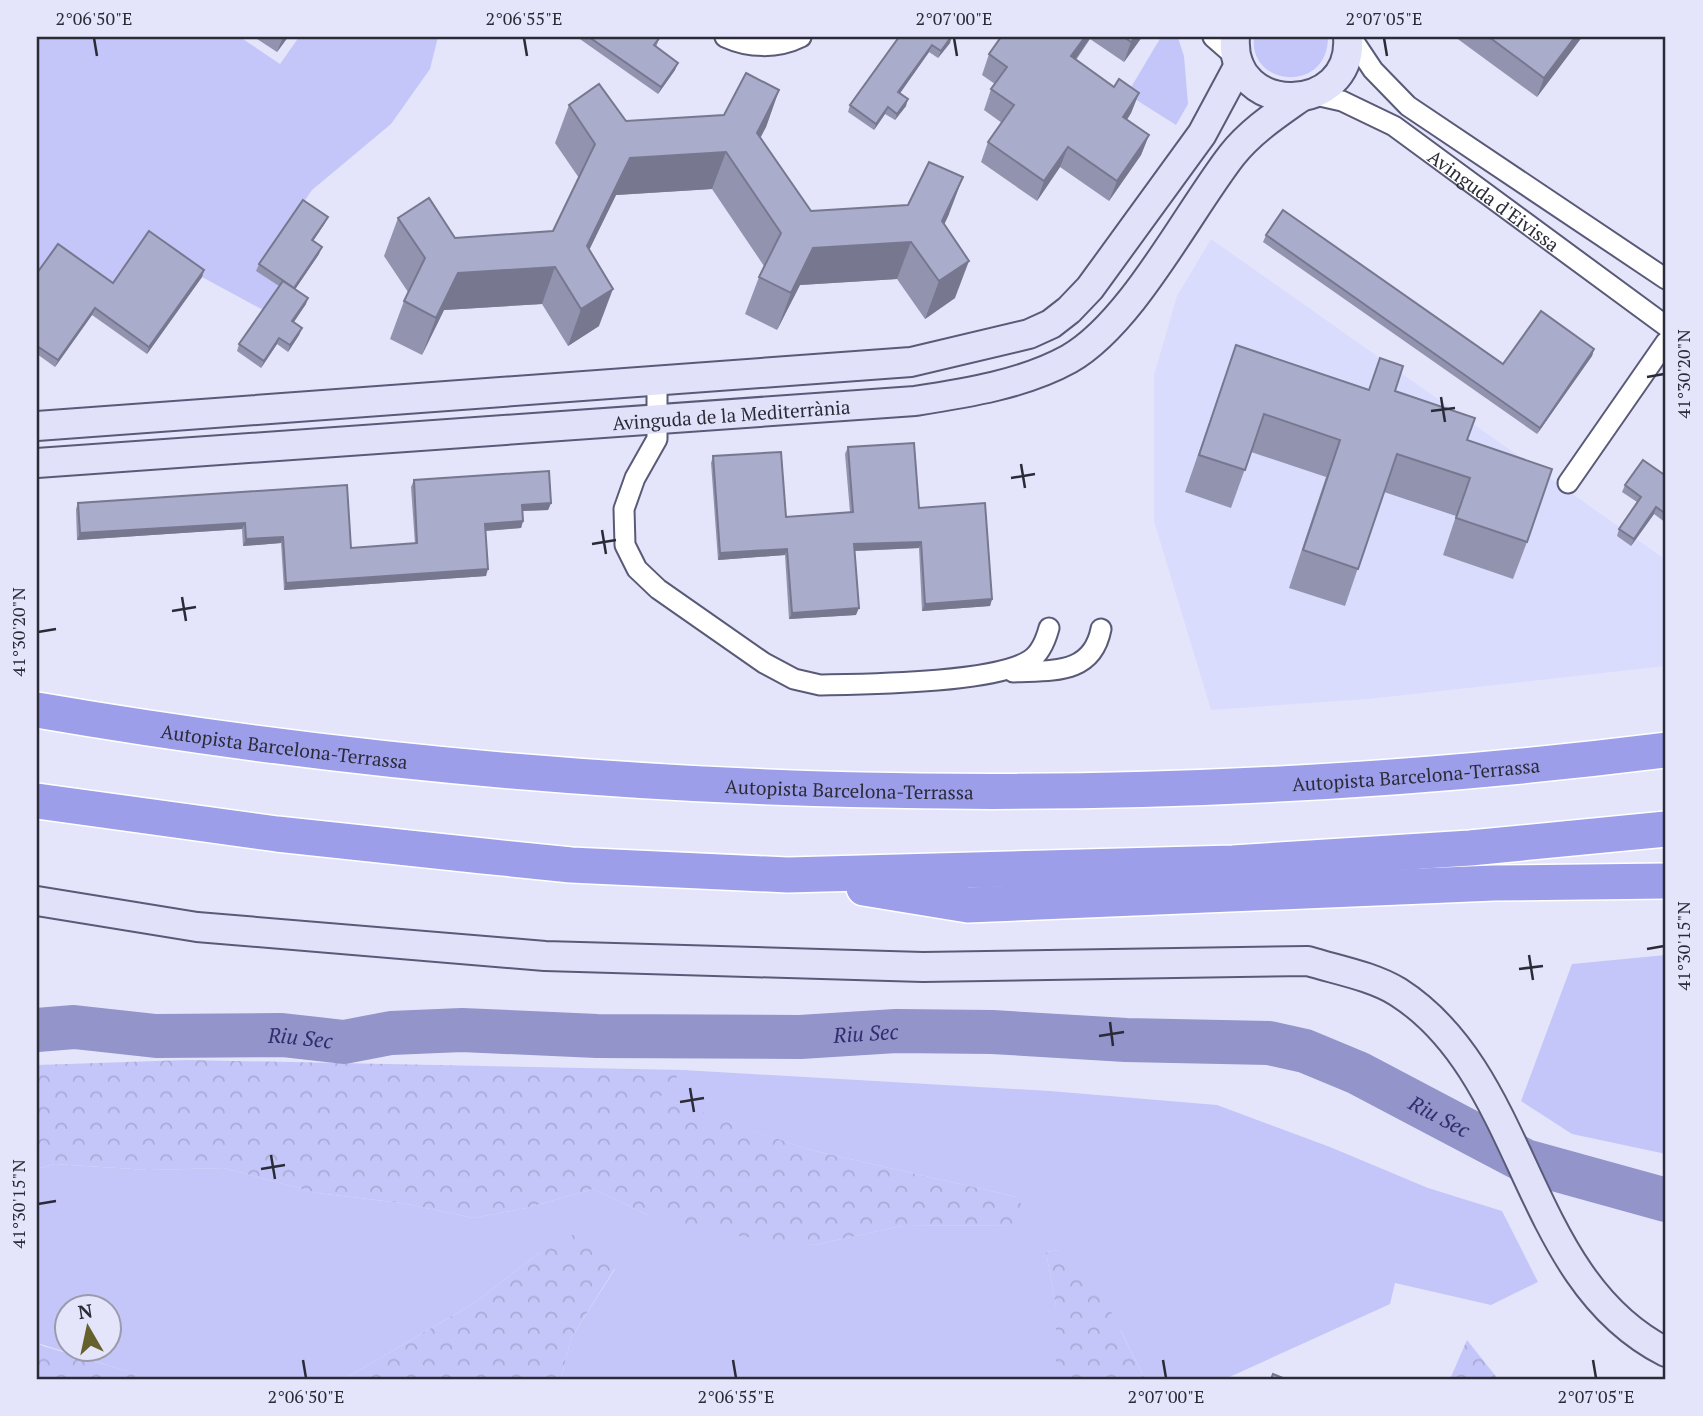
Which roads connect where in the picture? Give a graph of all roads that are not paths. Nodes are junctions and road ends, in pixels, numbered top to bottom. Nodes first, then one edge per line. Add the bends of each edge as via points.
1 (725, 37) edge
2 (801, 37) edge
3 (1213, 37) edge
4 (1350, 37) edge
5 (1237, 53) edge
6 (1306, 96) junction
7 (1666, 279) edge
8 (1666, 326) edge
9 (1666, 342) edge
10 (657, 380) junction
11 (659, 419) junction
12 (37, 426) edge
13 (37, 463) edge
14 (1568, 483) dead end
15 (1049, 628) dead end
16 (1101, 629) dead end
17 (985, 675) junction
18 (37, 704) edge
19 (37, 710) edge
20 (118, 724) junction
21 (1666, 750) edge
22 (37, 801) edge
23 (1666, 830) edge
24 (788, 875) junction
25 (1666, 881) edge
26 (37, 901) edge
27 (1666, 1352) edge

1 - 2 street via 766,47
3 - 5 street
4 - 6 street, Avinguda de la Mediterrània via 1338,74
4 - 7 street, Avinguda d'Eivissa via 1373,70 1408,106
5 - 6 street via 1254,85 1265,92
5 - 10 street, Avinguda de la Mediterrània via 1202,134 1090,288 1051,324 972,350 911,362
6 - 8 street, Avinguda d'Eivissa via 1342,101 1394,126
6 - 11 street, Avinguda de la Mediterrània via 1263,124 1233,154 1121,314 1071,358 1042,371 915,401
9 - 14 street
10 - 11 street
10 - 12 street, Avinguda de la Mediterrània
11 - 13 street, Avinguda de la Mediterrània
11 - 17 street via 657,439 624,509 625,545 637,569 658,589 794,679 829,685
15 - 17 street via 1031,660
16 - 17 street via 1094,652 1083,663
18 - 20 highway
19 - 20 highway, Autopista Barcelona-Terrassa
20 - 21 highway, Autopista Barcelona-Terrassa via 495,769 868,788 1242,785 1477,770
22 - 24 highway via 458,854
23 - 24 highway via 1233,863
24 - 25 highway via 968,905 1494,883
26 - 27 street via 197,927 545,956 923,967 1308,961 1398,992 1450,1039 1480,1086 1575,1269 1605,1308

